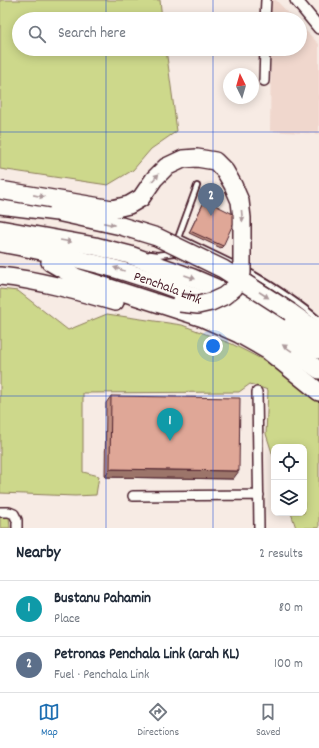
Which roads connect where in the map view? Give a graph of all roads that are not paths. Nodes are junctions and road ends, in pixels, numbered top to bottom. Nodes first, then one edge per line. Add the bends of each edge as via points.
1 (266, 0) edge
2 (296, 0) edge
3 (266, 12) edge
4 (306, 12) edge
5 (307, 13) edge
6 (319, 28) edge
7 (265, 56) edge
8 (264, 81) dead end
9 (197, 186) dead end
10 (0, 190) edge
11 (0, 205) edge
12 (0, 229) edge
13 (178, 237) junction
14 (0, 243) edge
15 (97, 247) junction
16 (0, 253) edge
17 (50, 262) junction
18 (0, 274) edge
19 (319, 320) edge
20 (319, 332) edge
21 (319, 350) edge
22 (284, 364) junction
23 (319, 370) edge
24 (257, 392) dead end
25 (319, 392) edge
26 (258, 495) junction
27 (134, 496) dead end
28 (0, 512) edge
29 (17, 528) edge
30 (259, 528) edge

1 - 3 street
2 - 4 street
5 - 6 street
7 - 8 street
9 - 13 lane
10 -> 17 highway, bridge via 112,208 129,205 140,198 166,167 183,159 197,158 215,161 225,171 240,201 242,273 234,288 210,302 198,305 180,303
11 -> 20 highway, bridge via 57,212 157,237 223,269
12 -> 15 highway, Penchala Link
13 - 15 lane via 175,253 157,255
13 - 19 lane via 227,259 274,286
23 -> 14 highway, Penchala Link via 250,324 191,295 78,258
15 -> 21 highway, Penchala Link via 130,255 214,287 262,313
16 - 17 highway
17 - 22 highway via 76,277 203,318 239,334 267,350
18 - 22 highway via 56,285 178,319 226,337
22 - 25 highway
24 - 26 street
26 - 27 street
26 - 30 street
28 - 29 street via 14,514

